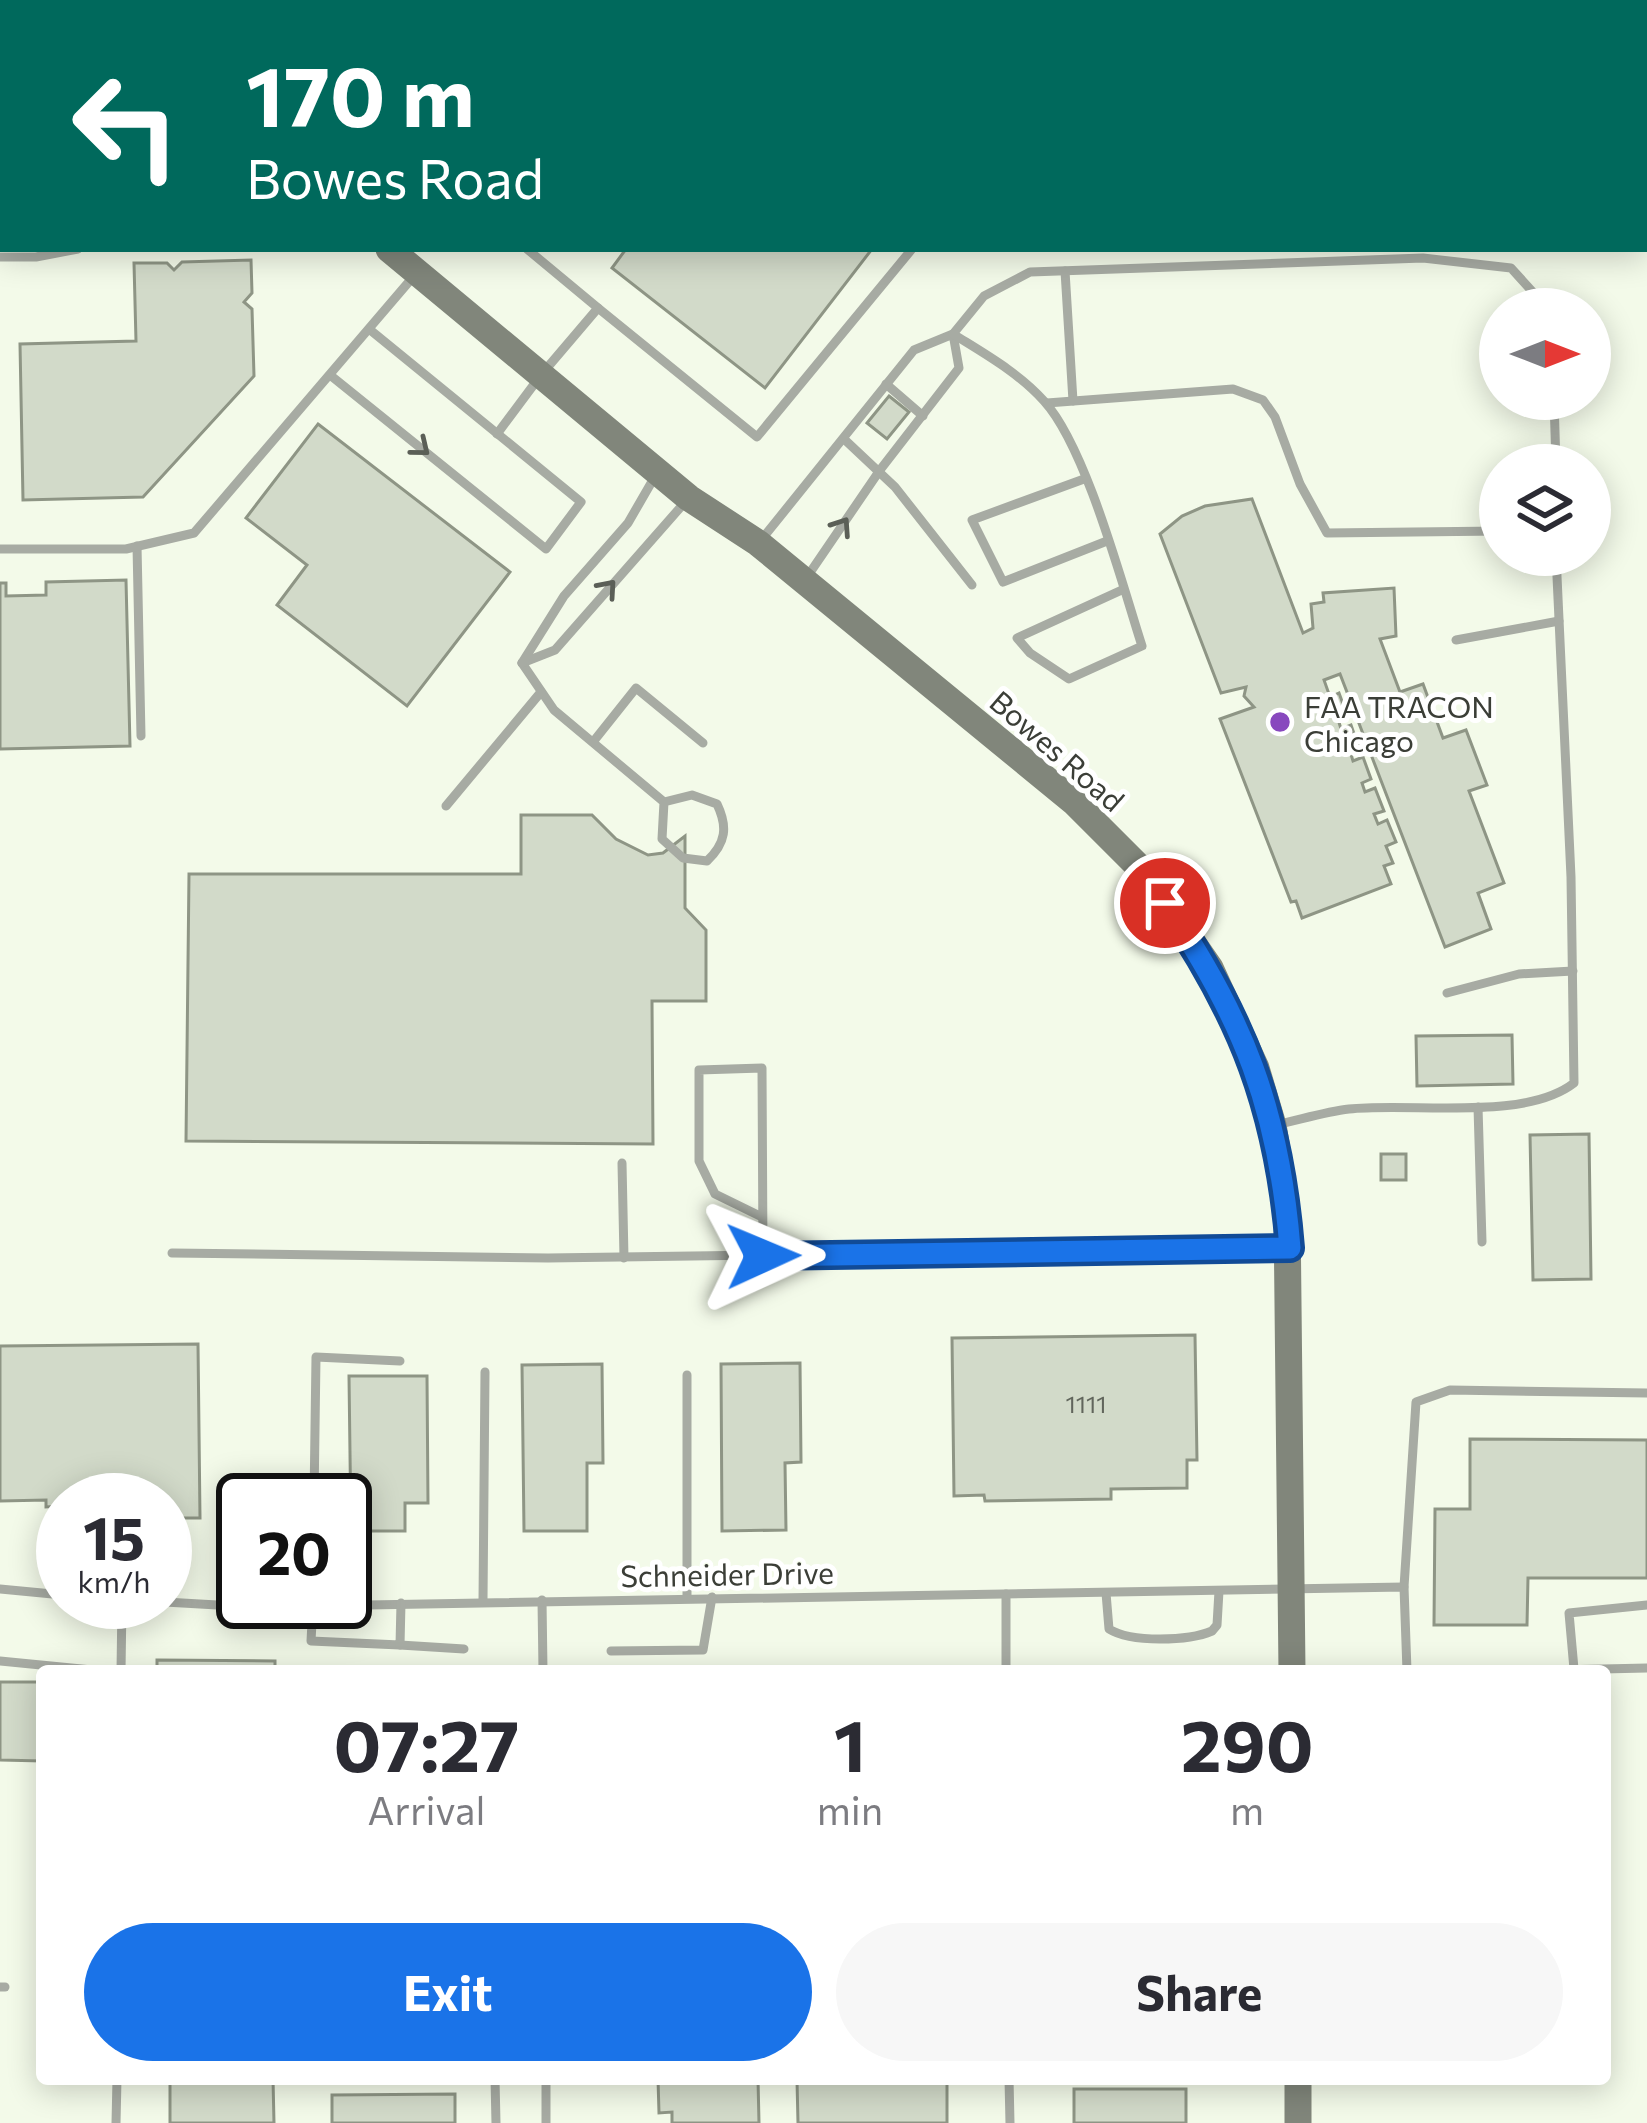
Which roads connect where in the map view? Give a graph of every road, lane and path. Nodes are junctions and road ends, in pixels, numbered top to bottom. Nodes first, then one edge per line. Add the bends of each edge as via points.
1 (62, 252) edge
2 (531, 252) edge
3 (910, 252) edge
4 (406, 256) edge
5 (0, 257) edge
6 (1065, 271) junction
7 (1529, 288) edge
8 (598, 308) junction
9 (369, 329) junction
10 (953, 334) junction
11 (330, 375) junction
12 (541, 375) junction
13 (886, 384) junction
14 (1073, 401) junction
15 (1046, 403) junction
16 (923, 416) junction
17 (497, 434) junction
18 (844, 439) junction
19 (880, 470) junction
20 (658, 472) junction
21 (1084, 479) junction
22 (689, 498) junction
23 (1479, 530) edge
24 (1107, 541) junction
25 (758, 543) junction
26 (137, 546) junction
27 (0, 549) edge
28 (1557, 576) edge
29 (803, 582) junction
30 (972, 585) dead end
31 (1124, 589) junction
32 (1559, 621) junction
33 (1456, 640) dead end
34 (522, 663) junction
35 (542, 692) junction
36 (141, 736) dead end
37 (592, 742) junction
38 (703, 743) dead end
39 (664, 802) junction
40 (446, 806) dead end
41 (1573, 971) junction
42 (1448, 993) dead end
43 (1478, 1107) junction
44 (1273, 1125) junction
45 (622, 1163) dead end
46 (762, 1217) junction
47 (1482, 1242) dead end
48 (1290, 1248) junction
49 (172, 1252) dead end
50 (763, 1256) junction
51 (624, 1258) junction
52 (400, 1361) dead end
53 (484, 1372) dead end
54 (687, 1375) dead end
55 (1647, 1393) edge
56 (314, 1473) edge
57 (1404, 1587) junction
58 (0, 1589) edge
59 (1290, 1590) junction
60 (1219, 1591) junction
61 (36, 1592) edge
62 (1106, 1593) junction
63 (1006, 1594) junction
64 (687, 1597) junction
65 (712, 1597) junction
66 (542, 1600) junction
67 (483, 1601) junction
68 (372, 1603) edge
69 (401, 1603) junction
70 (1647, 1605) edge
71 (122, 1629) edge
72 (312, 1629) edge
73 (400, 1645) junction
74 (464, 1649) dead end
75 (611, 1651) dead end
76 (0, 1661) edge
77 (41, 1665) edge
78 (122, 1665) edge
79 (543, 1665) edge
80 (1006, 1665) edge
81 (1292, 1665) edge
82 (1407, 1665) edge
83 (1574, 1665) edge
84 (1647, 1667) edge
85 (1611, 1668) edge
86 (117, 2085) edge
87 (495, 2085) edge
88 (546, 2085) edge
89 (1009, 2085) edge
90 (1298, 2085) edge
91 (116, 2123) edge
92 (496, 2123) edge
93 (546, 2123) edge
94 (1010, 2123) edge
95 (1298, 2123) edge

1 - 5 lane
2 - 8 lane
3 - 8 lane via 757,436
4 - 9 lane
4 - 12 main road, Bowes Road
6 - 7 lane via 1423,258 1511,268
6 - 10 lane via 1030,272 984,296
6 - 14 lane
8 - 12 lane
9 - 11 lane
9 - 17 lane
10 - 13 lane via 914,350
10 - 15 lane
10 - 16 lane via 959,368
11 -> 17 lane via 546,549 581,502
11 - 26 lane via 194,533
12 - 17 lane
12 - 20 main road, Bowes Road
13 - 16 lane
13 - 18 lane
14 - 15 lane
14 - 23 lane via 1233,389 1263,400 1275,417 1327,533
15 - 21 lane
16 - 19 lane
18 - 19 lane
18 - 25 lane
29 -> 19 lane
19 - 30 lane
20 - 22 main road, Bowes Road
20 - 34 lane
21 - 24 lane
21 - 24 lane via 972,520 1003,582
22 - 25 main road, Bowes Road
34 -> 22 lane via 555,650
24 - 31 lane
25 - 29 main road, Bowes Road
26 - 27 lane
26 - 36 lane
28 - 32 lane
29 - 44 main road, Bowes Road via 1074,802 1143,871 1210,968
31 - 31 lane via 1102,599 1017,638 1069,679 1142,646
32 - 33 lane
32 - 41 lane
34 - 35 lane
35 - 37 lane
35 - 40 lane
37 - 38 lane via 636,688
37 - 39 lane
39 - 39 lane via 692,795 717,804 722,847 707,861 683,858 662,838
41 - 42 lane via 1519,974
41 - 43 lane via 1574,1083 1558,1095
43 - 44 lane via 1349,1109
43 - 47 lane
44 - 48 main road, Bowes Road
45 - 51 lane
46 - 46 lane via 762,1068 699,1070 699,1161 715,1194
46 - 50 lane
48 - 50 lane
48 - 59 main road, Bowes Road
49 - 51 lane
50 - 51 lane
52 - 56 lane via 316,1357
53 - 67 lane
54 - 64 lane
55 - 57 lane via 1450,1390 1416,1402
57 - 59 lane, Schneider Drive
57 - 82 lane
58 - 61 lane
59 - 60 lane, Schneider Drive
59 - 81 main road, Bowes Road
60 - 62 lane, Schneider Drive
60 - 62 lane via 1212,1631 1178,1636 1118,1635 1109,1629
62 - 63 lane, Schneider Drive
63 - 65 lane, Schneider Drive
63 - 80 lane
64 - 65 lane, Schneider Drive
64 - 66 lane, Schneider Drive
65 - 75 lane via 703,1650
66 - 67 lane, Schneider Drive
66 - 79 lane
67 - 69 lane, Schneider Drive
68 - 69 lane, Schneider Drive
69 - 73 lane
70 - 83 lane via 1569,1613
71 - 78 lane
72 - 73 lane via 311,1641
73 - 74 lane
76 - 77 lane
84 - 85 lane
86 - 91 lane
87 - 92 lane
88 - 93 lane
89 - 94 lane
90 - 95 main road

